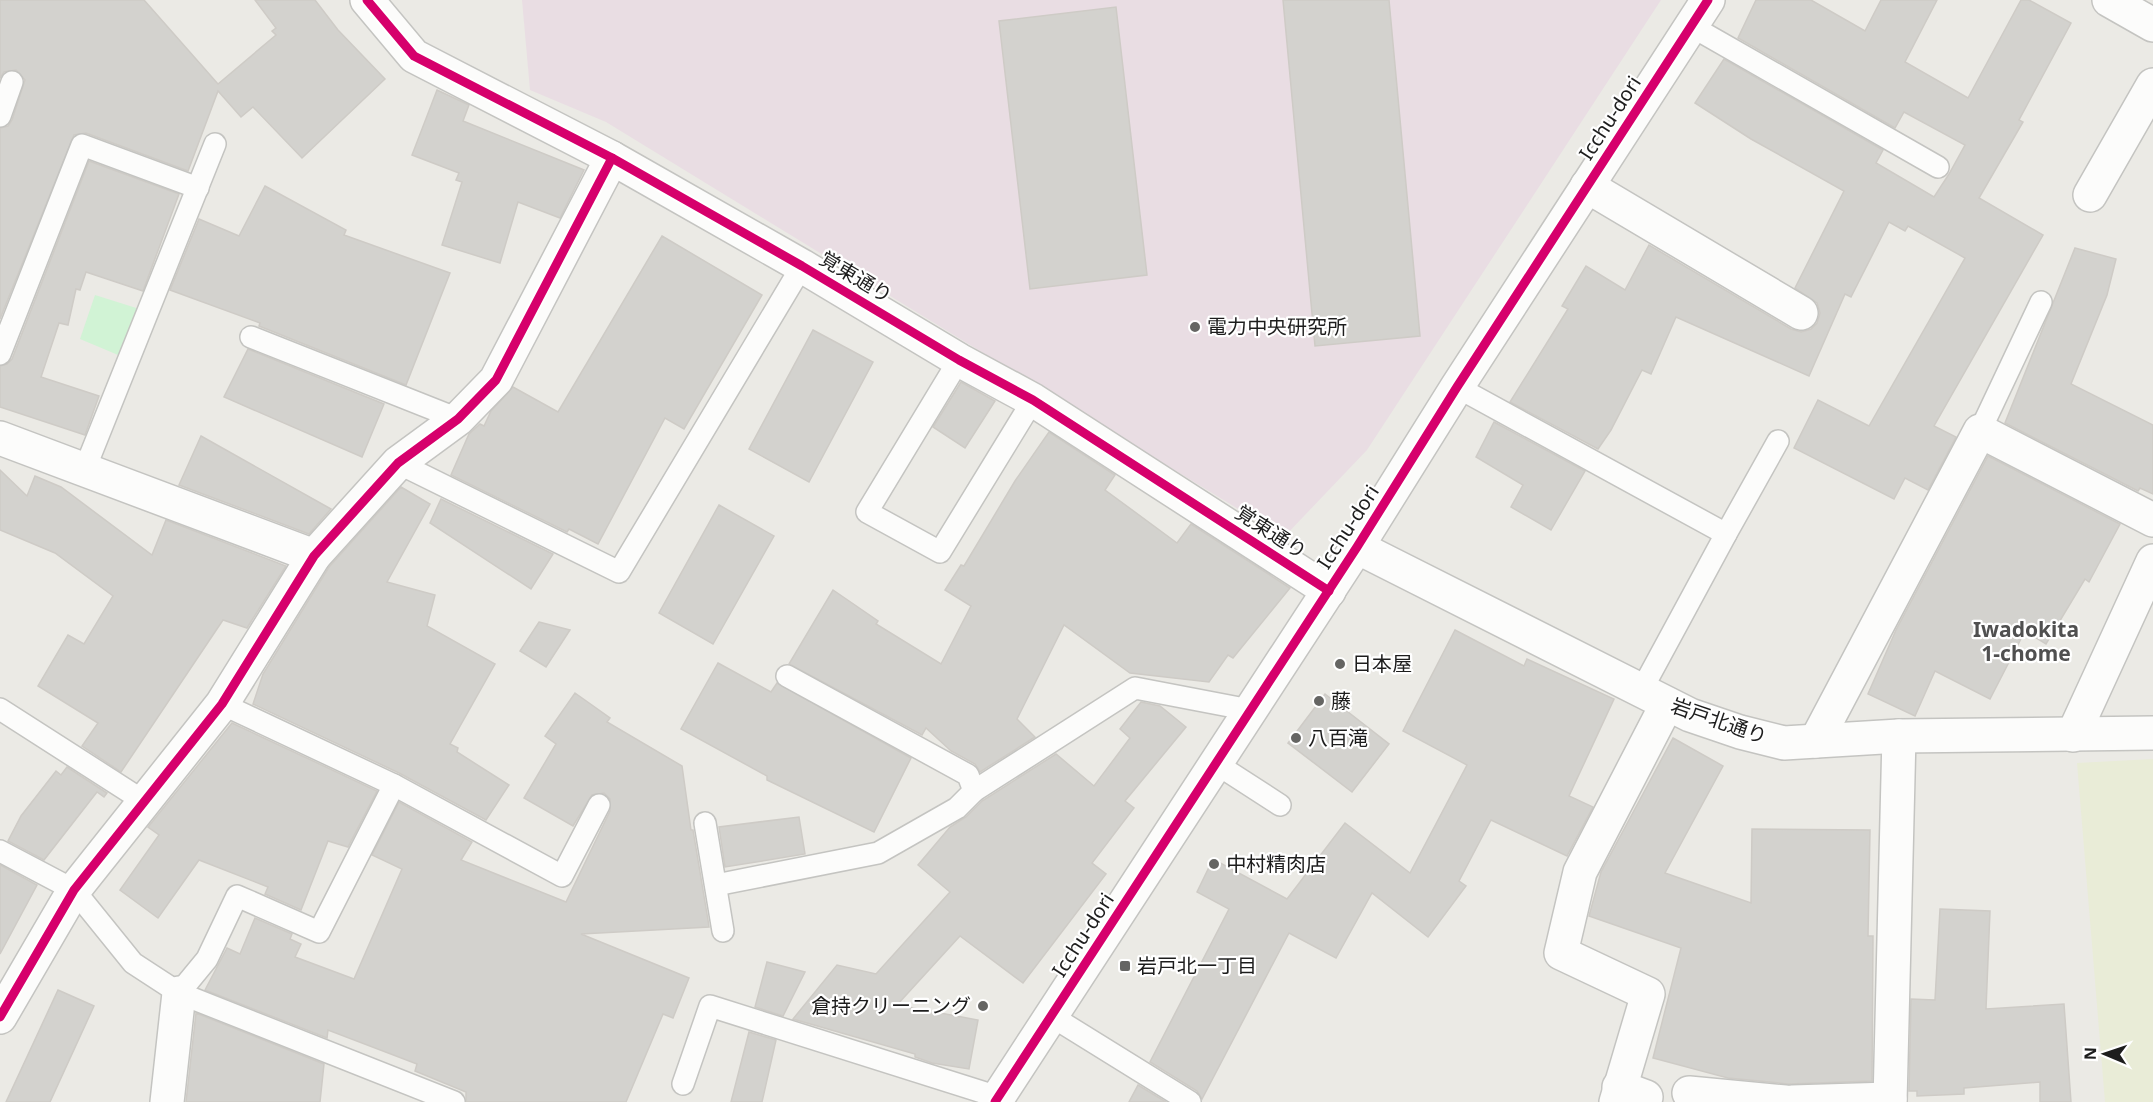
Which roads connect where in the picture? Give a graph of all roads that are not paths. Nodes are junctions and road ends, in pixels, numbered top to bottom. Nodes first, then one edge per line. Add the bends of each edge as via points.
1 (367, 0) edge
2 (2109, 0) edge
3 (1700, 13) edge
4 (2153, 26) edge
5 (12, 82) dead end
6 (2153, 86) edge
7 (0, 116) edge
8 (216, 144) dead end
9 (612, 158) junction
10 (1938, 167) dead end
11 (1587, 186) junction
12 (198, 188) junction
13 (2090, 195) dead end
14 (802, 266) junction
15 (2041, 302) dead end
16 (1801, 313) dead end
17 (251, 337) dead end
18 (0, 354) edge
19 (959, 360) junction
20 (1457, 387) junction
21 (1034, 400) junction
22 (458, 419) junction
23 (1980, 431) junction
24 (0, 438) edge
25 (1778, 441) dead end
26 (398, 462) junction
27 (84, 471) junction
28 (2153, 520) edge
29 (1726, 534) junction
30 (1357, 547) junction
31 (314, 556) junction
32 (2153, 561) edge
33 (1329, 591) junction
34 (787, 676) dead end
35 (1654, 697) junction
36 (222, 704) junction
37 (0, 709) edge
38 (1250, 710) junction
39 (2153, 733) edge
40 (2073, 735) junction
41 (1899, 736) junction
42 (1816, 741) junction
43 (1215, 763) junction
44 (394, 785) junction
45 (974, 791) junction
46 (145, 802) junction
47 (599, 805) dead end
48 (1280, 805) dead end
49 (705, 823) dead end
50 (0, 851) edge
51 (716, 885) junction
52 (74, 890) junction
53 (723, 932) dead end
54 (179, 993) junction
55 (0, 1017) edge
56 (1053, 1017) junction
57 (683, 1084) dead end
58 (1689, 1093) dead end
59 (1627, 1095) edge
60 (996, 1099) edge
61 (1890, 1100) edge
62 (167, 1102) edge
63 (454, 1102) edge
64 (1190, 1102) edge
65 (1785, 1102) edge
66 (1792, 1102) edge

1 - 9 street, 覚東通り via 414,56
2 - 4 street
3 - 10 lane
3 - 11 street, Icchu-dori
5 - 7 lane
6 - 13 street
8 - 12 lane
9 - 14 street, 覚東通り
9 - 22 street via 496,380
11 - 16 street
11 - 20 street, Icchu-dori
12 - 18 lane via 82,145
12 - 27 lane
14 - 19 street, 覚東通り
14 - 26 lane via 620,572
15 - 23 lane
17 - 22 lane
19 - 21 street, 覚東通り
19 - 21 lane via 867,512 940,552
20 - 29 lane
20 - 30 street, Icchu-dori
21 - 33 street, 覚東通り
22 - 26 street
23 - 28 street
23 - 42 street
24 - 27 street
25 - 29 lane
26 - 31 street
27 - 31 street
29 - 35 lane
30 - 33 street, Icchu-dori
30 - 35 street, 岩戸北通り
31 - 36 street
32 - 40 street
33 - 38 street, Icchu-dori
34 - 45 lane via 968,775
35 - 42 street, 岩戸北通り via 1740,732 1784,743
35 - 59 street via 1580,872 1561,953 1648,994
36 - 44 lane
36 - 46 street
37 - 46 lane
38 - 43 street, Icchu-dori
38 - 45 lane via 1135,688
39 - 40 street, 岩戸北通り
40 - 41 street, 岩戸北通り
41 - 42 street, 岩戸北通り
41 - 61 street
43 - 48 lane
43 - 56 street, Icchu-dori
44 - 47 lane via 562,876
44 - 54 lane via 319,932 237,896 207,959
45 - 51 lane via 957,808 878,854
46 - 52 street
49 - 51 lane
50 - 52 lane
51 - 53 lane
52 - 54 lane via 133,963
52 - 55 street
54 - 62 street
54 - 63 lane
56 - 60 street, Icchu-dori
56 - 64 lane
57 - 60 lane via 710,1006
58 - 65 street
61 - 66 street

